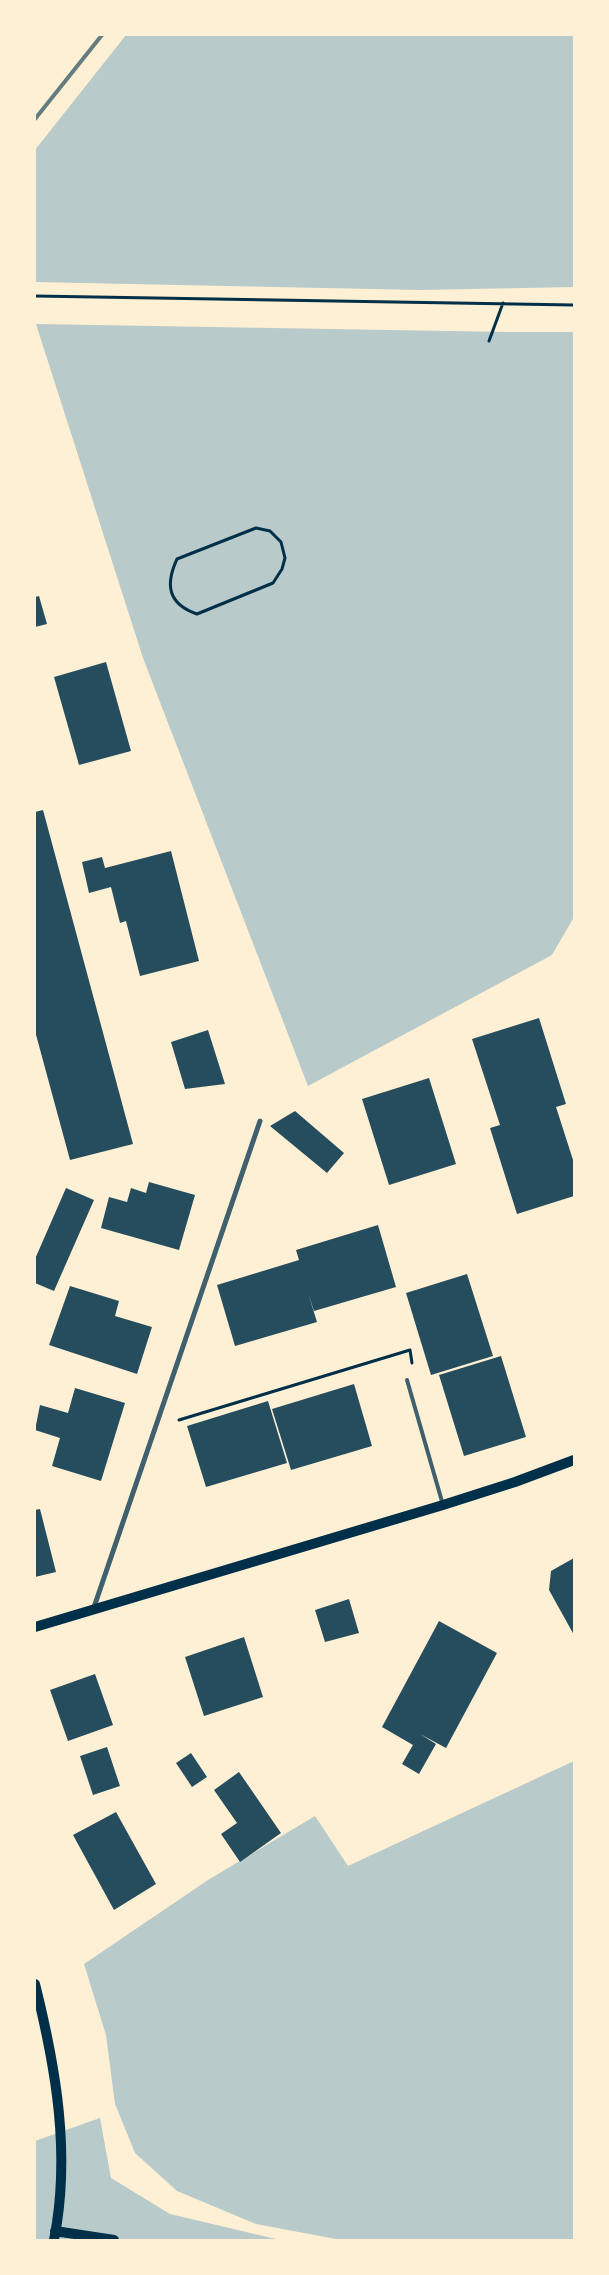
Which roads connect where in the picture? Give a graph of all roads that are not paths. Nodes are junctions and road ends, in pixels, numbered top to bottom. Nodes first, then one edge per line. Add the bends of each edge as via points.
1 (260, 1120) dead end
2 (407, 1380) road end
3 (574, 1460) edge
4 (443, 1505) junction
5 (93, 1610) junction
6 (35, 1627) edge
7 (35, 1984) edge
8 (54, 2235) edge
9 (114, 2240) edge

1 - 5 street
2 - 4 lane
3 - 4 main road
4 - 5 main road
5 - 6 main road
7 - 8 main road via 53,2058 61,2138
8 - 9 main road

